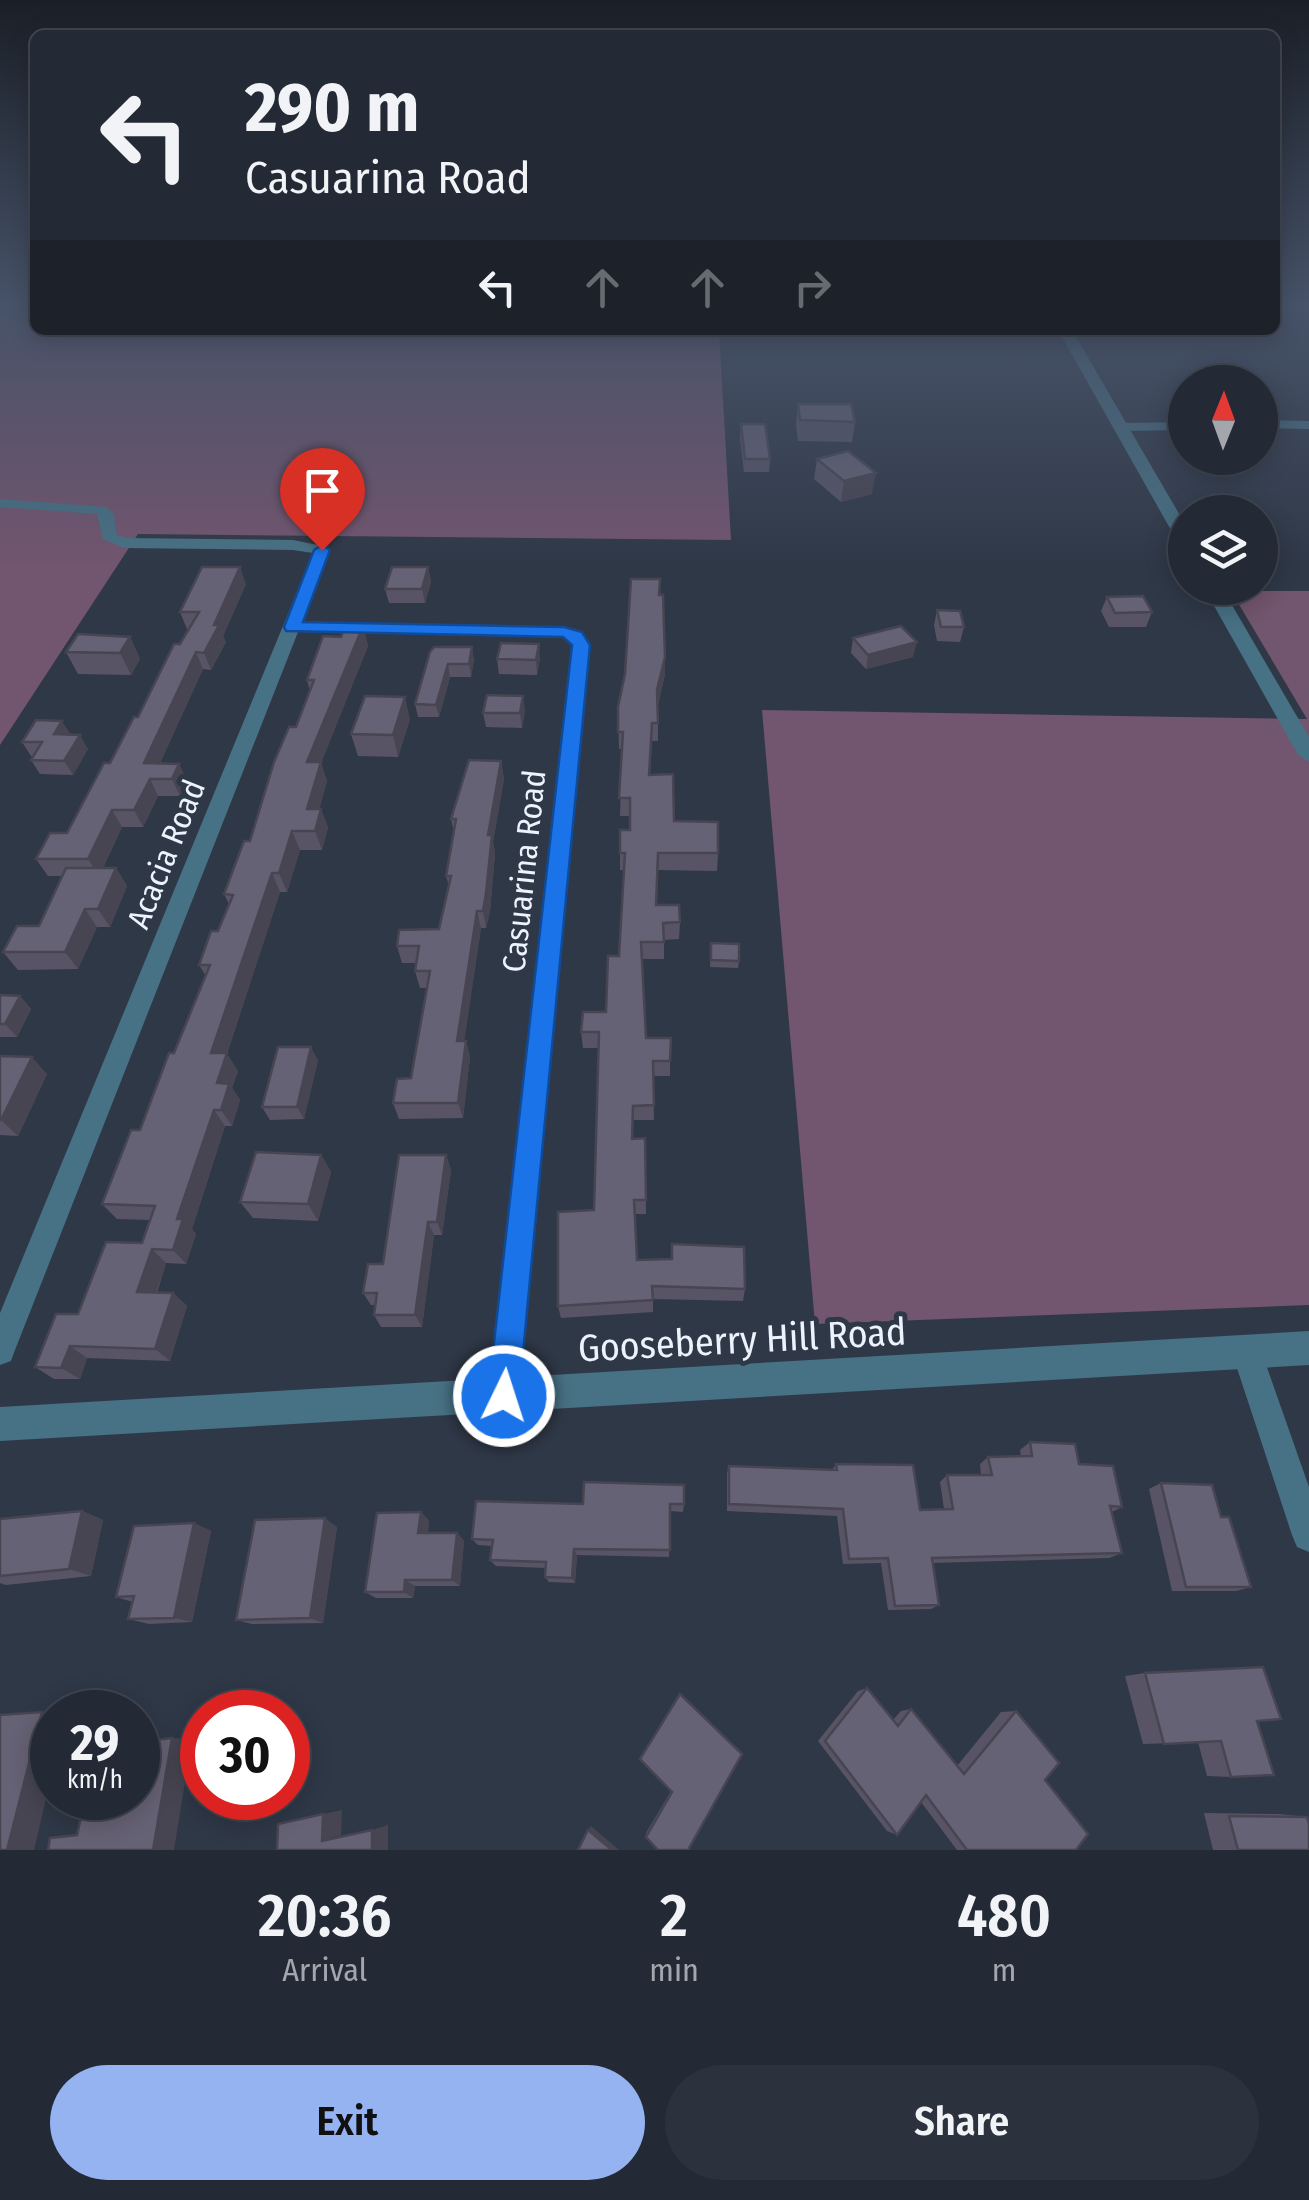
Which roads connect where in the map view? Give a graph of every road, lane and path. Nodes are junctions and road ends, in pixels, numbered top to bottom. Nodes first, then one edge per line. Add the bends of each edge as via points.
1 (1102, 395) edge
2 (1278, 424) edge
3 (1309, 425) edge
4 (1168, 426) edge
5 (1120, 427) junction
6 (0, 503) edge
7 (1168, 510) edge
8 (1223, 605) edge
9 (292, 627) junction
10 (1309, 755) edge
11 (1309, 1348) edge
12 (0, 1350) edge
13 (1247, 1353) junction
14 (504, 1396) junction
15 (0, 1424) edge
16 (1309, 1536) edge

1 - 5 street
2 - 3 street
4 - 5 street
5 - 7 street
6 - 9 street, Acacia Road via 101,510 108,536 140,543 322,550
8 - 10 street
9 - 12 street, Acacia Road
9 - 14 street, Casuarina Road via 564,632 581,645
11 - 13 street, Gooseberry Hill Road
13 - 14 street, Gooseberry Hill Road
13 - 16 street
14 - 15 street, Gooseberry Hill Road

